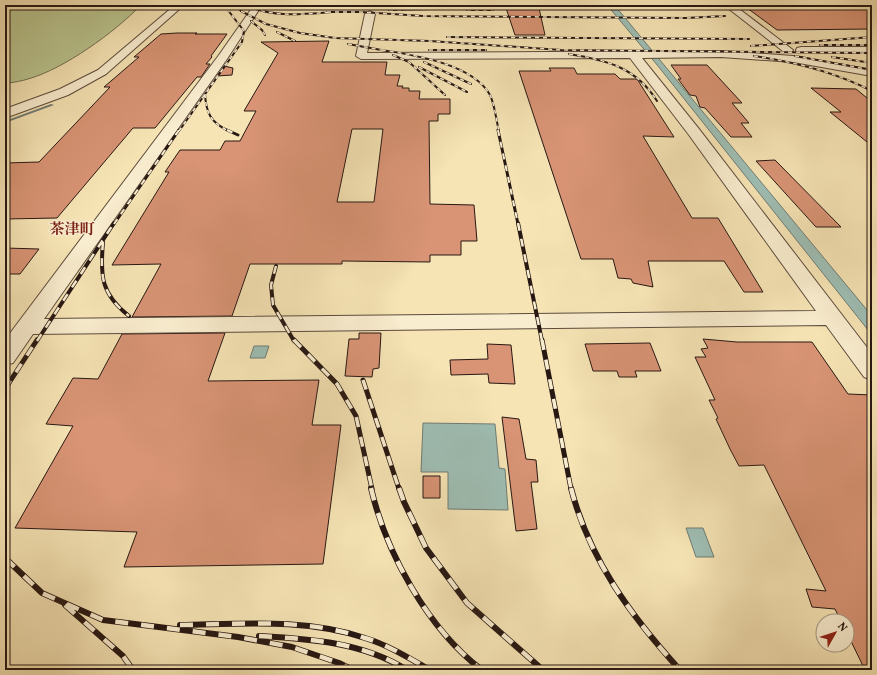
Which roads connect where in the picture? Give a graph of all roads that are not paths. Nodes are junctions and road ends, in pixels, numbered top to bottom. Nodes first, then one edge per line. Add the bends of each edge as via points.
1 (180, 5) edge
2 (258, 5) edge
3 (728, 5) edge
4 (370, 14) dead end
5 (872, 50) edge
6 (633, 54) junction
7 (791, 54) junction
8 (872, 73) edge
9 (5, 114) edge
10 (832, 318) junction
11 (27, 327) junction
12 (5, 357) edge
13 (872, 371) edge

1 - 9 street via 102,72 64,92
2 - 11 street
3 - 7 street
4 - 6 street via 361,56
5 - 7 street
6 - 7 street
6 - 10 street
7 - 8 street
10 - 11 street
10 - 13 street
11 - 12 street

